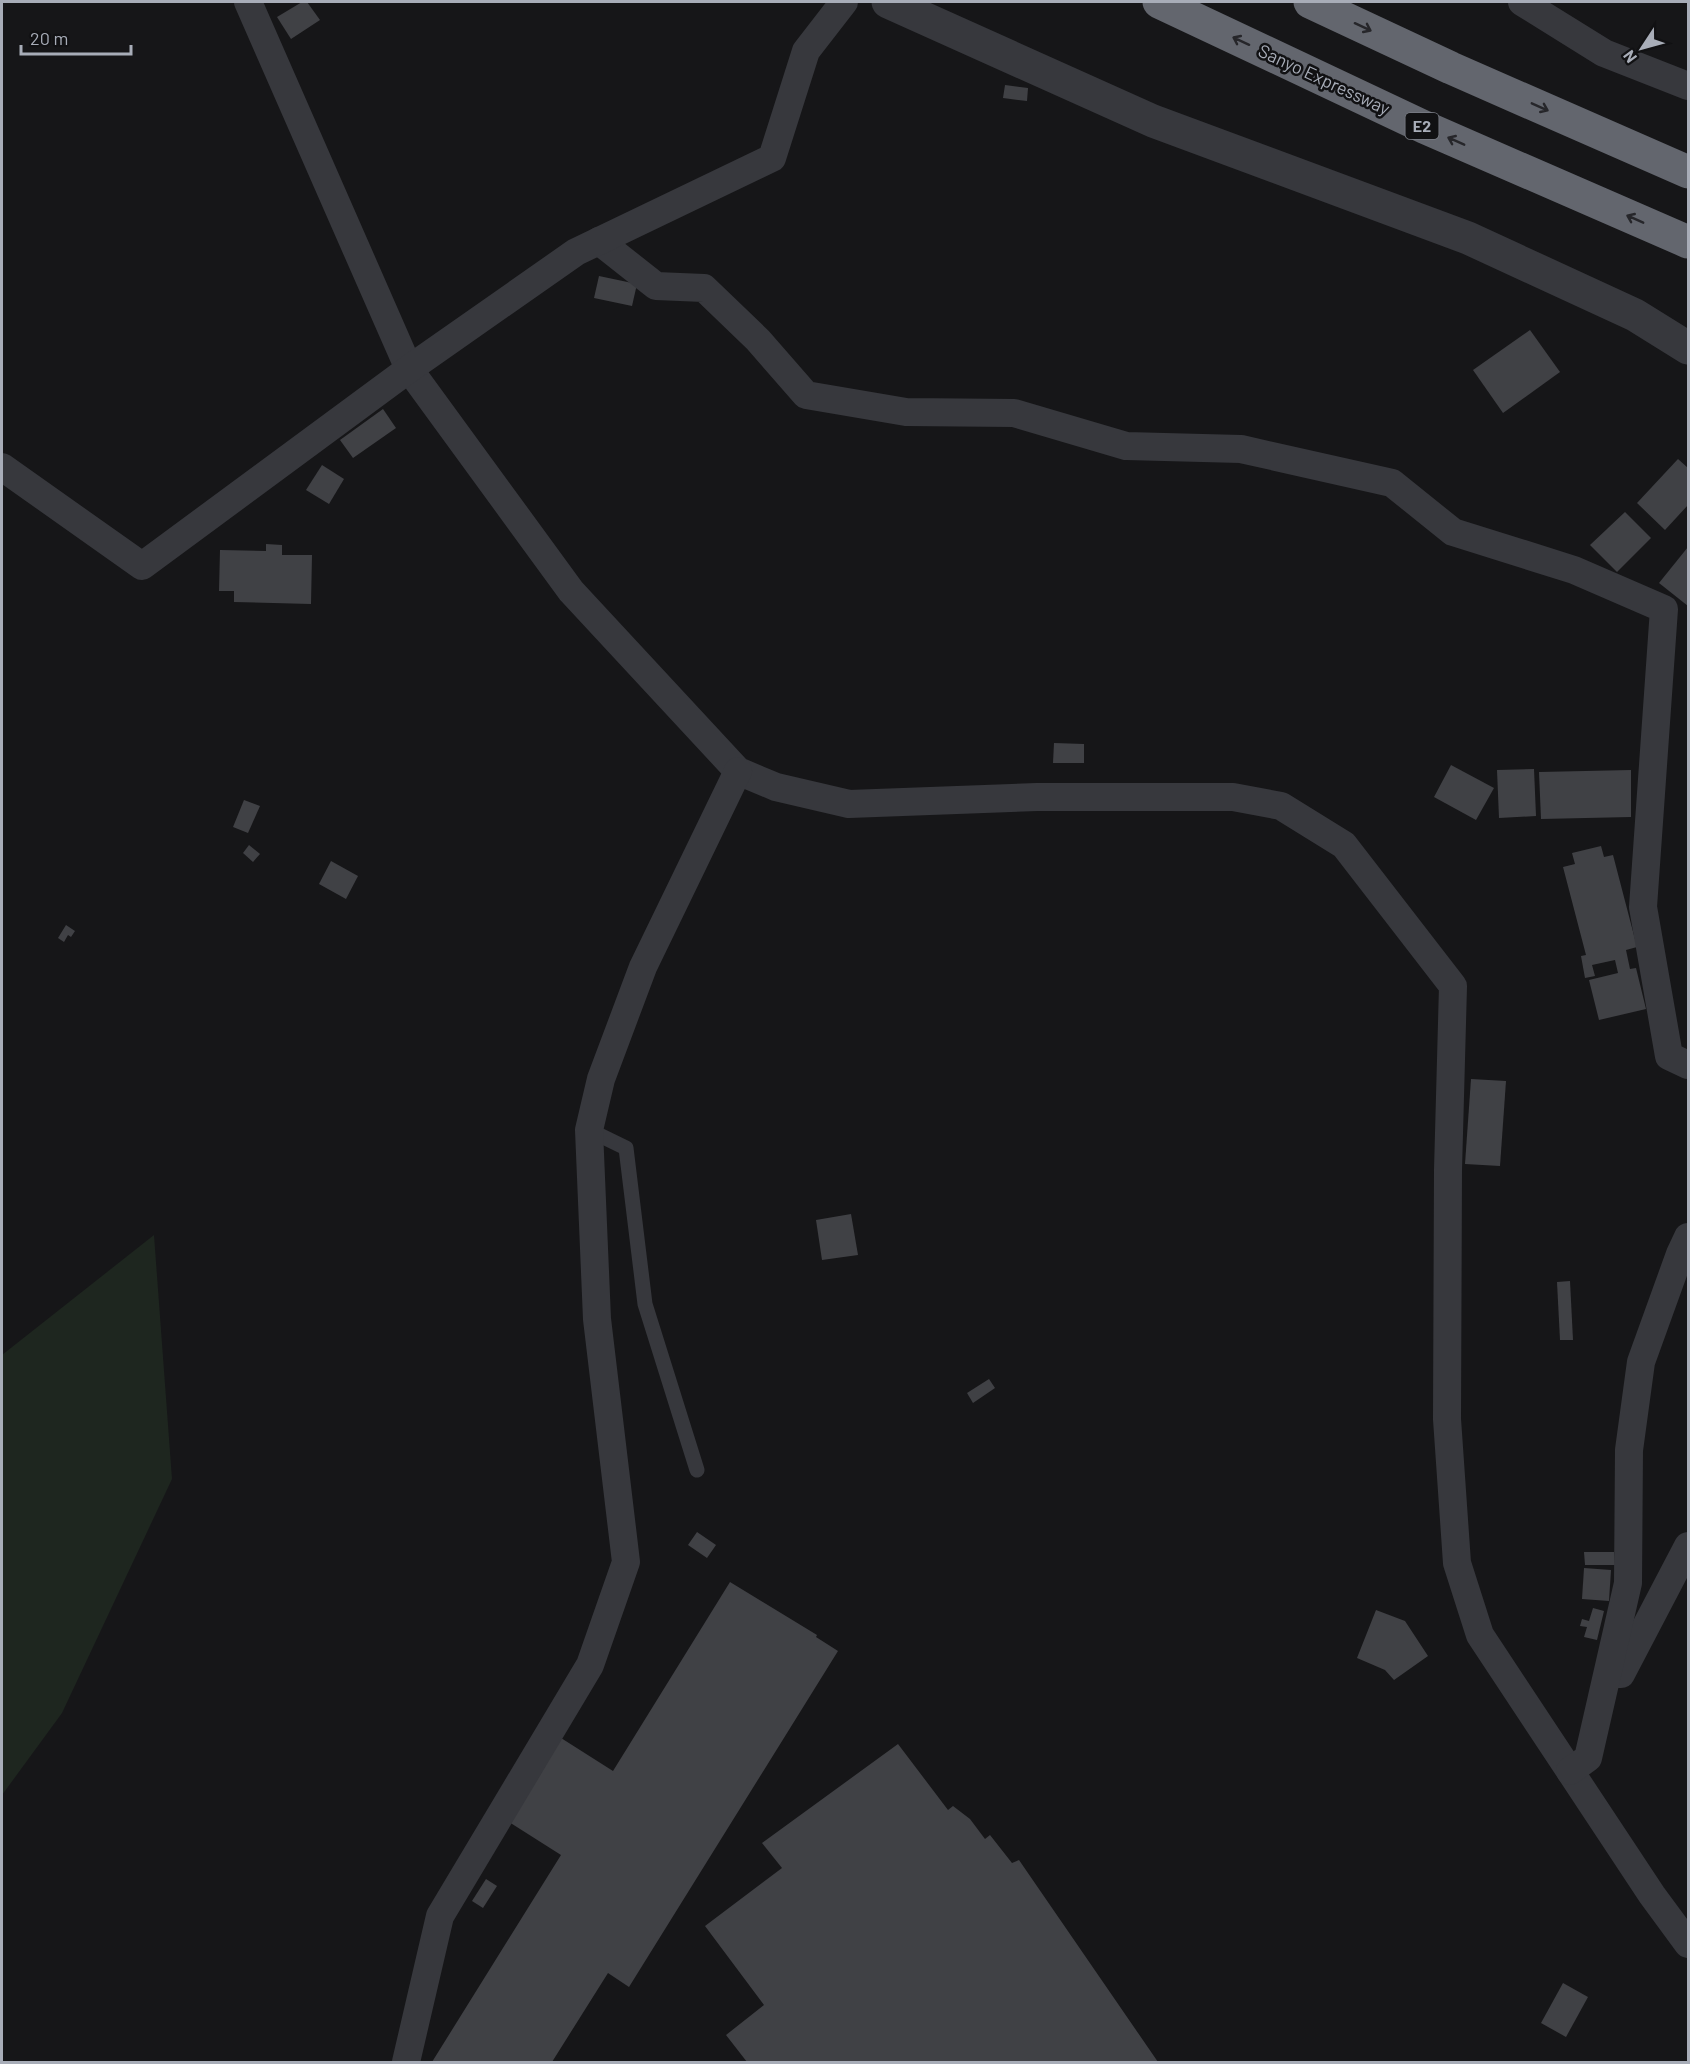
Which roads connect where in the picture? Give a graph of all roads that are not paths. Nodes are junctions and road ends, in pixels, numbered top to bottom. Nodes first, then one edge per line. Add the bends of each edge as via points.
1 (248, 2) edge
2 (844, 2) edge
3 (888, 2) edge
4 (1159, 2) edge
5 (1310, 2) edge
6 (1522, 2) edge
7 (1689, 86) edge
8 (1689, 172) edge
9 (599, 241) junction
10 (1689, 242) edge
11 (1689, 348) edge
12 (409, 369) junction
13 (2, 467) edge
14 (738, 771) junction
15 (1689, 1065) edge
16 (589, 1130) junction
17 (1689, 1237) edge
18 (697, 1470) dead end
19 (1689, 1546) edge
20 (1607, 1674) junction
21 (1570, 1772) junction
22 (1689, 1944) edge
23 (406, 2062) edge

1 - 12 street
2 - 9 street via 806,51 772,158
3 - 11 street via 1153,121 1468,238 1635,315
10 -> 4 highway, Sanyo Expressway / E2 via 1424,127
5 -> 8 highway
6 - 7 street via 1604,53
9 - 12 street via 576,252
9 - 15 street via 656,286 704,288 807,395 906,412 1014,413 1126,446 1241,449 1392,483 1453,532 1574,570 1664,609 1643,906 1669,1056
12 - 13 street via 142,566
12 - 14 street via 571,591
14 - 16 street via 643,967 601,1079
14 - 21 street via 776,787 849,804 1038,797 1233,797 1281,806 1344,845 1453,986 1447,1419 1457,1563 1480,1635
16 - 18 lane via 626,1148 645,1304
16 - 23 street via 597,1319 626,1562 590,1665 440,1916
17 - 20 street via 1641,1362 1629,1450 1628,1583
19 - 20 street via 1621,1674
20 - 21 street via 1588,1758
21 - 22 street

